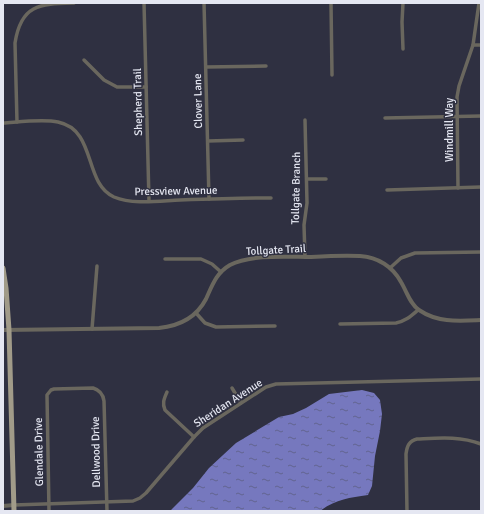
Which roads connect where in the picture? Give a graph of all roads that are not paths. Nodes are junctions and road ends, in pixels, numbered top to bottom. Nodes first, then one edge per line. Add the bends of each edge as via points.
1 (49, 3) edge
2 (74, 3) edge
3 (144, 3) edge
4 (204, 3) edge
5 (331, 3) edge
6 (403, 3) edge
7 (479, 3) edge
8 (481, 45) edge
9 (473, 46) junction
10 (402, 49) dead end
11 (84, 60) dead end
12 (266, 66) dead end
13 (206, 67) junction
14 (332, 75) dead end
15 (146, 87) junction
16 (481, 116) edge
17 (456, 117) junction
18 (385, 118) dead end
19 (305, 120) dead end
20 (17, 122) junction
21 (3, 123) edge
22 (243, 140) dead end
23 (208, 142) junction
24 (306, 179) junction
25 (326, 179) dead end
26 (481, 187) edge
27 (458, 188) junction
28 (387, 190) dead end
29 (271, 198) dead end
30 (209, 199) junction
31 (149, 201) junction
32 (481, 252) edge
33 (305, 257) junction
34 (165, 259) dead end
35 (97, 266) dead end
36 (3, 268) edge
37 (390, 268) junction
38 (221, 272) junction
39 (418, 310) junction
40 (196, 313) junction
41 (481, 320) edge
42 (340, 324) dead end
43 (275, 326) dead end
44 (92, 329) junction
45 (3, 330) edge
46 (9, 330) junction
47 (481, 379) edge
48 (232, 388) dead end
49 (49, 392) joint
50 (167, 392) dead end
51 (241, 403) junction
52 (194, 437) junction
53 (481, 444) edge
54 (106, 502) junction
55 (49, 504) junction
56 (3, 506) edge
57 (14, 508) edge
58 (49, 511) edge
59 (107, 511) edge
60 (407, 511) edge

1 - 2 street
1 - 20 street via 30,11 20,22 17,31
3 - 15 street, Shepherd Trail
4 - 13 street, Clover Lane
5 - 14 street
6 - 10 street
7 - 9 street, Windmill Way
8 - 9 street
9 - 17 street, Windmill Way via 459,86
11 - 15 street via 104,80 117,87
12 - 13 street
13 - 23 street, Clover Lane
15 - 31 street, Shepherd Trail
16 - 17 street
17 - 18 street
17 - 27 street, Windmill Way
19 - 24 street, Tollgate Branch
20 - 21 street, Pressview Avenue
20 - 31 street, Pressview Avenue via 57,122 70,127 83,141 98,181 108,193 122,200
22 - 23 street
23 - 30 street, Clover Lane
24 - 25 street
24 - 33 street, Tollgate Branch
26 - 27 street
27 - 28 street
29 - 30 street, Pressview Avenue
30 - 31 street, Pressview Avenue
32 - 37 street via 416,253 402,258
33 - 37 street, Tollgate Trail via 369,257
33 - 38 street, Tollgate Trail via 247,259
34 - 38 street via 201,259
35 - 44 street
36 - 46 main road
37 - 39 street, Tollgate Trail
38 - 40 street, Tollgate Trail
39 - 41 street via 441,320
39 - 42 street via 403,322 396,324
40 - 43 street via 216,328
40 - 44 street, Tollgate Trail via 178,324 165,327
44 - 46 street, Tollgate Trail
45 - 46 street, Tollgate Trail
46 - 57 main road
47 - 51 street, Sheridan Avenue via 276,384 266,387
48 - 51 street
49 - 54 street, Dellwood Drive via 54,389 93,388 101,392 104,401
49 - 55 street, Glendale Drive via 46,401
50 - 52 street via 163,405 165,410
51 - 52 street, Sheridan Avenue
52 - 54 street, Sheridan Avenue via 140,498 133,501
53 - 60 street via 455,438 417,439 409,443 406,448
54 - 55 street, Sheridan Avenue
54 - 59 street, Dellwood Drive
55 - 57 street, Sheridan Avenue
55 - 58 street, Glendale Drive
56 - 57 street

